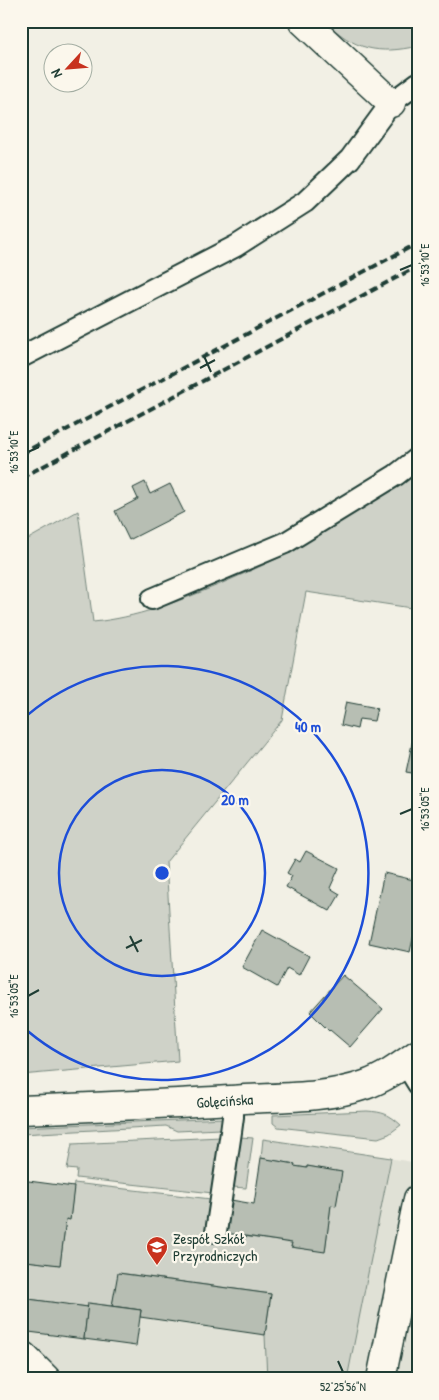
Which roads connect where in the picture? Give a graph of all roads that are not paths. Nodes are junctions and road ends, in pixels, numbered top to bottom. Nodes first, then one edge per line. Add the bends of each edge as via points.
1 (303, 21) edge
2 (418, 83) edge
3 (391, 103) junction
4 (21, 357) edge
5 (418, 458) edge
6 (152, 599) dead end
7 (413, 1067) edge
8 (233, 1100) junction
9 (21, 1110) edge
10 (418, 1199) edge
11 (216, 1232) dead end
12 (412, 1258) edge
13 (21, 1355) edge
14 (46, 1379) edge
15 (381, 1379) edge

1 - 3 street
2 - 3 lane
3 - 4 lane via 350,159 305,202 236,246
5 - 6 lane via 285,543
7 - 8 street, Golęcińska via 350,1089 304,1096
8 - 9 street, Golęcińska
8 - 11 lane
10 - 12 street
12 - 15 street
13 - 14 street

